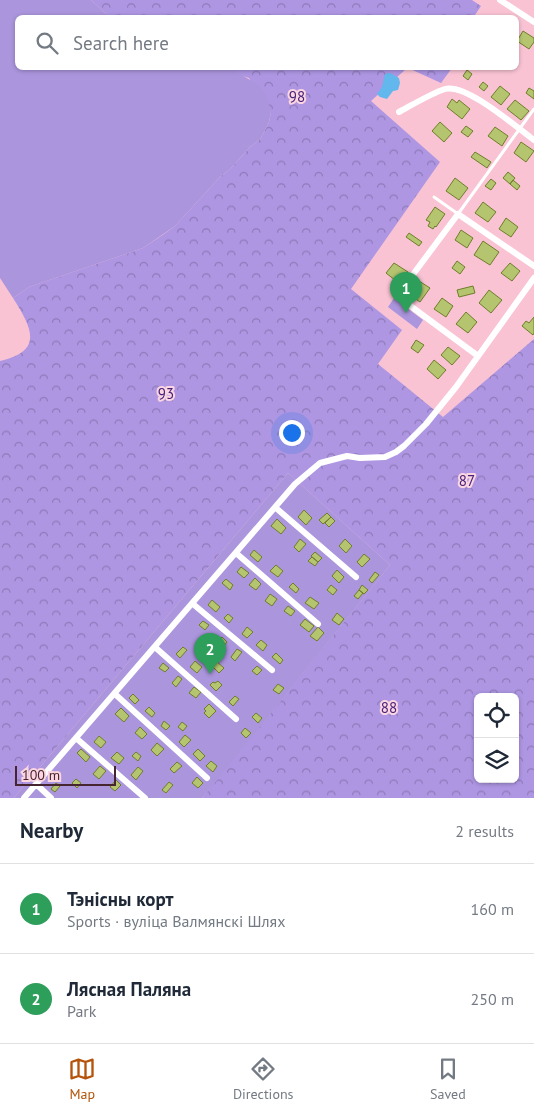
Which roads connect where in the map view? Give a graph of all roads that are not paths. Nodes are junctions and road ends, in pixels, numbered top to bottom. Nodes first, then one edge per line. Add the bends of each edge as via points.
1 (500, 0) edge
2 (534, 22) edge
3 (534, 110) edge
4 (399, 112) dead end
5 (519, 129) junction
6 (534, 140) edge
7 (434, 197) dead end
8 (458, 214) junction
9 (534, 266) edge
10 (534, 278) edge
11 (478, 356) junction
12 (276, 508) junction
13 (236, 553) junction
14 (356, 577) dead end
15 (192, 604) junction
16 (318, 624) dead end
17 (156, 648) junction
18 (272, 670) dead end
19 (115, 694) junction
20 (236, 719) dead end
21 (76, 738) junction
22 (207, 778) dead end
23 (36, 784) junction
24 (24, 798) edge
25 (51, 798) edge
26 (145, 798) edge

1 - 2 street
3 - 5 lane
4 - 5 street via 445,89 452,89 473,96
5 - 6 street
5 - 8 lane
7 - 8 lane
8 - 9 street
8 - 11 street via 397,296
10 - 11 street
11 - 12 street via 426,424 396,452 385,457 347,456 320,463 295,484
12 - 13 street
12 - 14 street
13 - 15 street
13 - 16 street
15 - 17 street
15 - 18 street
17 - 19 street
17 - 20 street
19 - 21 street
19 - 22 street
21 - 23 street
21 - 26 street
23 - 24 street
23 - 25 street

